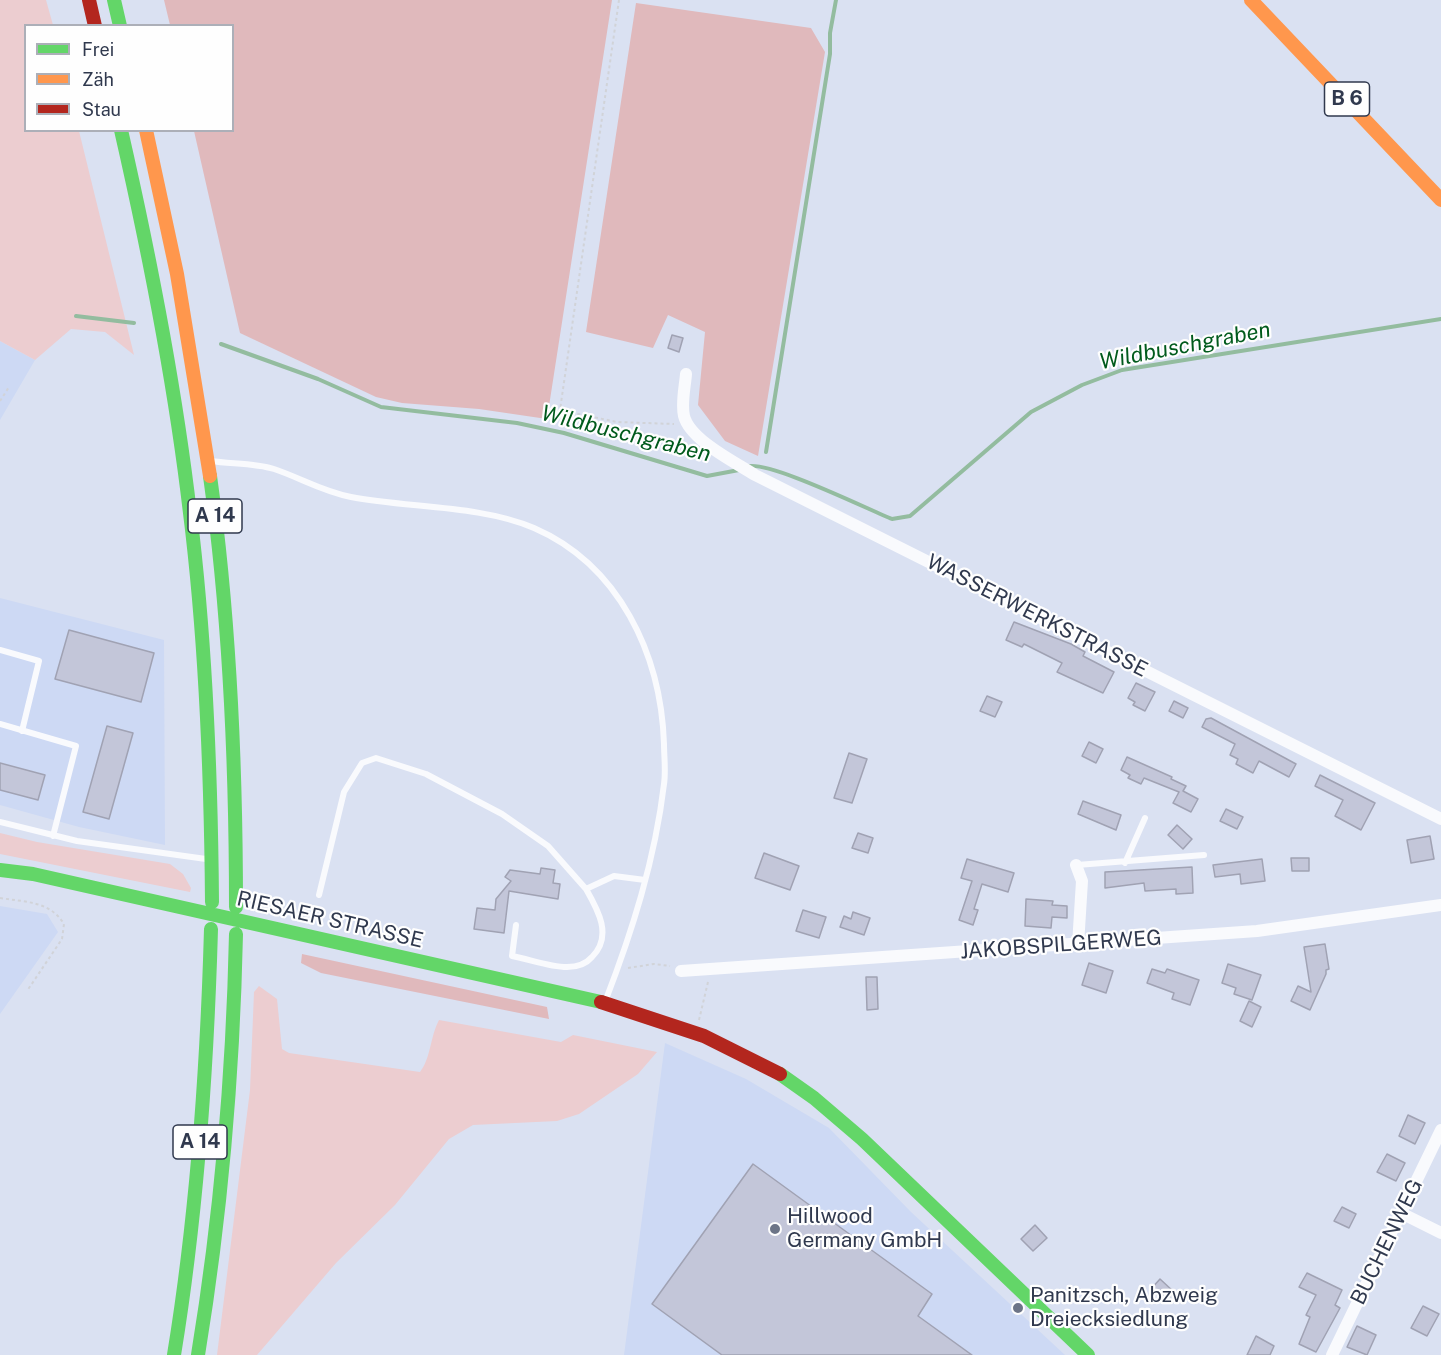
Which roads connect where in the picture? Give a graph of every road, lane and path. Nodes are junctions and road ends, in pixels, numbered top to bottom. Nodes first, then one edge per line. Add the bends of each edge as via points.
1 (89, 0) edge
2 (114, 0) edge
3 (619, 0) edge
4 (1251, 0) edge
5 (95, 24) edge
6 (120, 24) edge
7 (121, 132) edge
8 (146, 132) edge
9 (1441, 200) edge
10 (686, 374) dead end
11 (9, 387) dead end
12 (0, 401) edge
13 (688, 426) junction
14 (208, 461) junction
15 (0, 650) edge
16 (0, 724) edge
17 (22, 731) junction
18 (1145, 818) dead end
19 (1441, 819) edge
20 (0, 822) edge
21 (53, 836) junction
22 (1204, 855) dead end
23 (212, 860) junction
24 (1125, 863) junction
25 (1076, 865) joint
26 (0, 870) edge
27 (645, 880) junction
28 (586, 889) junction
29 (319, 895) dead end
30 (0, 898) edge
31 (212, 902) dead end
32 (1441, 905) edge
33 (236, 908) dead end
34 (516, 925) dead end
35 (211, 928) dead end
36 (236, 934) dead end
37 (1078, 945) junction
38 (711, 967) junction
39 (618, 968) junction
40 (681, 971) joint
41 (27, 991) dead end
42 (604, 1003) junction
43 (696, 1032) junction
44 (1441, 1130) edge
45 (1401, 1214) junction
46 (1441, 1233) edge
47 (174, 1355) edge
48 (198, 1355) edge
49 (1088, 1355) edge
50 (1332, 1355) edge

1 - 5 main road
2 - 6 main road
3 - 13 path via 560,410 616,422
4 - 9 main road, B 6
7 - 23 main road, A 14 via 158,311 186,483 207,706
8 - 14 main road, A 14 via 183,309
10 - 13 street via 683,404
11 - 12 path
13 - 19 street, WASSERWERKSTRASSE via 755,475
14 - 27 lane via 273,468 321,490 352,497 471,512 532,527 561,542 599,571 633,617 663,711 665,783
14 - 33 main road, A 14 via 232,711
15 - 17 lane via 39,661
16 - 17 lane
17 - 21 lane via 76,746
18 - 24 lane
20 - 21 lane
21 - 23 lane
22 - 24 lane
23 - 31 main road, A 14
24 - 25 lane
25 - 37 street via 1082,881
26 - 42 main road, RIESAER STRASSE via 33,874
27 - 28 lane via 614,876
27 - 39 lane
28 - 29 lane via 548,846 502,814 426,774 376,758 362,763 344,792
28 - 34 lane via 603,929 601,945 589,961 567,967 512,956
30 - 41 path via 40,904 57,912 64,924 62,939
32 - 37 street, JAKOBSPILGERWEG via 1257,931
35 - 47 main road, A 14 via 199,1153
36 - 48 main road, A 14 via 224,1150
37 - 38 street, JAKOBSPILGERWEG
38 - 40 street, JAKOBSPILGERWEG
38 - 43 path
39 - 40 path via 669,965
39 - 42 lane
42 - 43 main road, RIESAER STRASSE
43 - 49 main road, RIESAER STRASSE via 796,1085 822,1106
44 - 45 street, BUCHENWEG
45 - 46 street
45 - 50 street, BUCHENWEG

